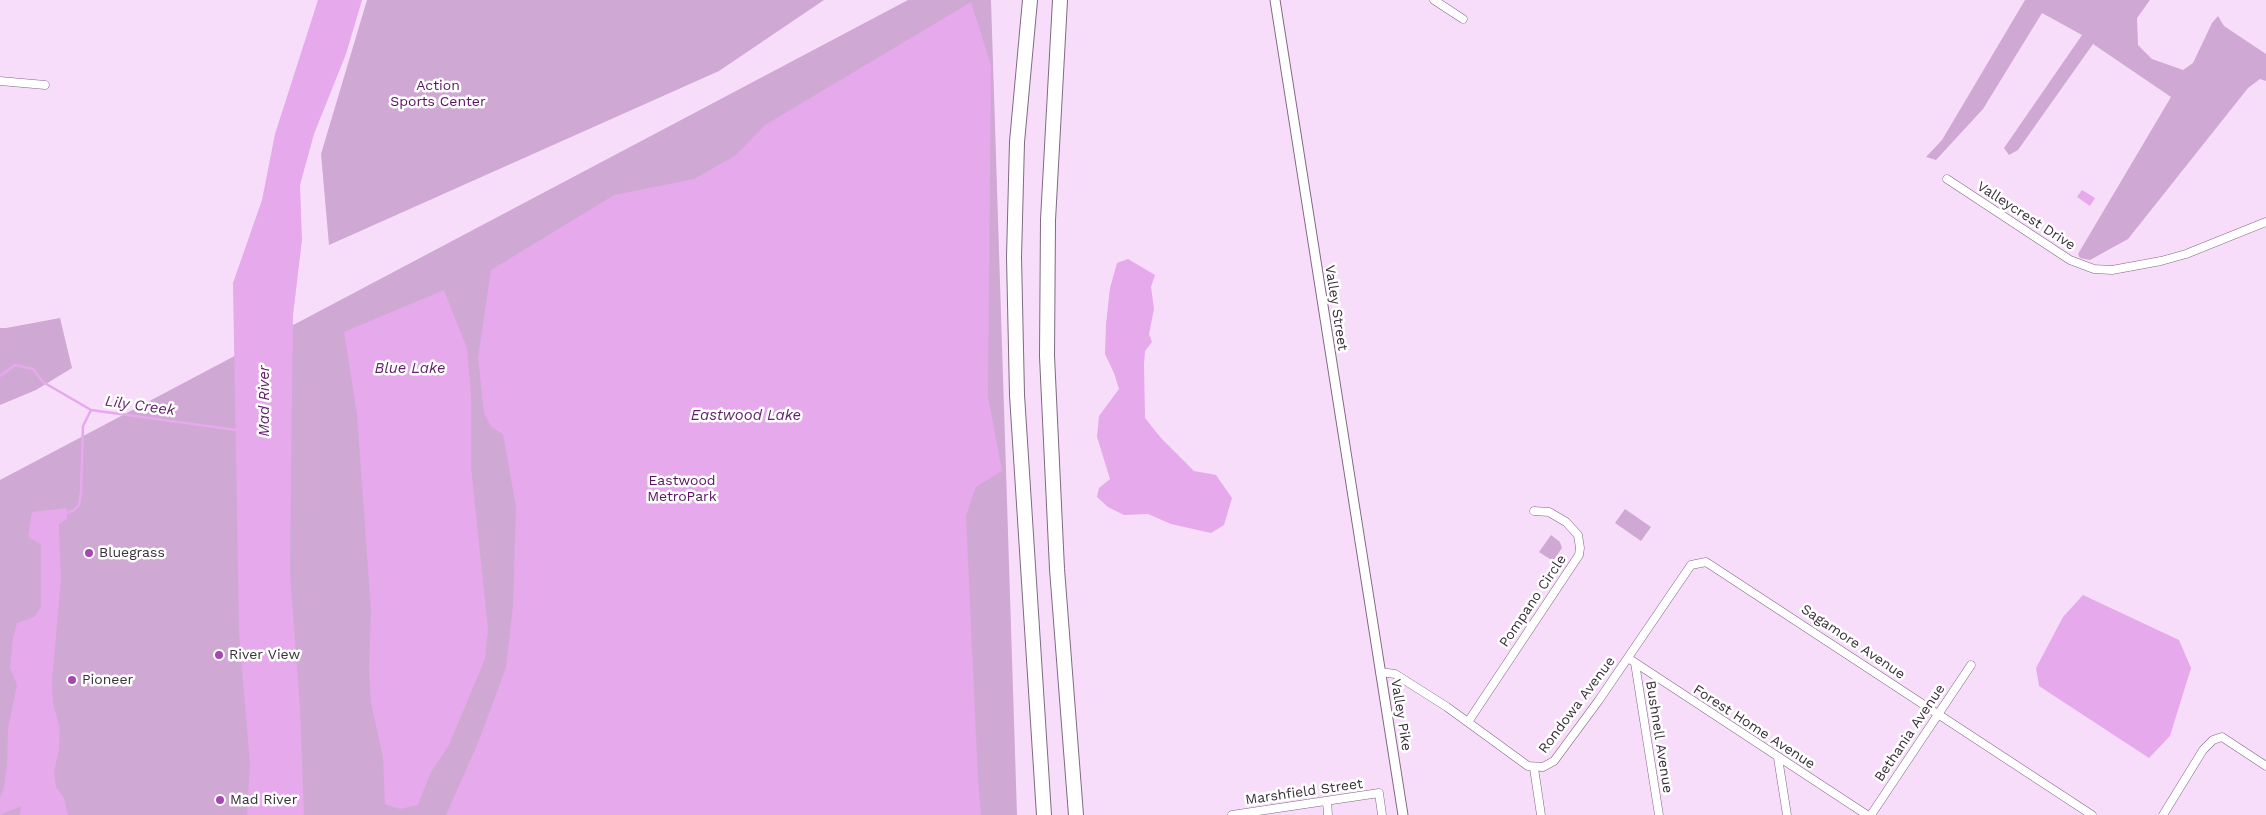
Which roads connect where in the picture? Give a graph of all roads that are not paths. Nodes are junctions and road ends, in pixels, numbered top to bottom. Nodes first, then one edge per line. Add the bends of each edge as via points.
1 (1030, 0) edge
2 (1060, 0) edge
3 (1275, 0) edge
4 (1434, 0) edge
5 (1464, 19) dead end
6 (0, 81) edge
7 (45, 85) dead end
8 (1947, 180) dead end
9 (2266, 222) edge
10 (1534, 511) dead end
11 (1372, 620) joint
12 (1631, 661) junction
13 (1971, 665) dead end
14 (1380, 672) junction
15 (1938, 714) junction
16 (1468, 722) junction
17 (1778, 758) junction
18 (2266, 766) edge
19 (1534, 768) junction
20 (1327, 801) junction
21 (1277, 812) edge
22 (1044, 815) edge
23 (1076, 815) edge
24 (1232, 815) edge
25 (1328, 815) edge
26 (1382, 815) edge
27 (1403, 815) edge
28 (1541, 815) edge
29 (1659, 815) edge
30 (1787, 815) edge
31 (1869, 815) edge
32 (2092, 815) edge
33 (2163, 815) edge

1 - 22 highway via 1017,142 1014,266 1017,394
2 - 23 highway via 1048,220 1046,356 1057,570
3 - 11 street, Valley Street
4 - 5 street
6 - 7 street
8 - 9 street, Valleycrest Drive via 2070,260 2094,269 2112,270 2161,261
10 - 16 street, Pompano Circle via 1549,512 1571,526 1580,542 1579,555
11 - 14 street, Valley Pike
12 - 15 street, Sagamore Avenue via 1691,566 1706,562
12 - 17 street, Forest Home Avenue
12 - 19 street, Rondowa Avenue via 1554,761
12 - 29 street, Bushnell Avenue
13 - 15 street, Bethania Avenue
14 - 16 street via 1395,674
14 - 27 street, Valley Pike
15 - 31 street, Bethania Avenue
15 - 32 street, Sagamore Avenue
16 - 19 street via 1521,762
17 - 30 street
17 - 31 street, Forest Home Avenue
18 - 33 street via 2222,737 2213,740 2203,750
19 - 28 street, Rondowa Avenue
20 - 21 street, Marshfield Street
20 - 25 street
20 - 26 street, Marshfield Street via 1379,793
21 - 24 street, Marshfield Street

